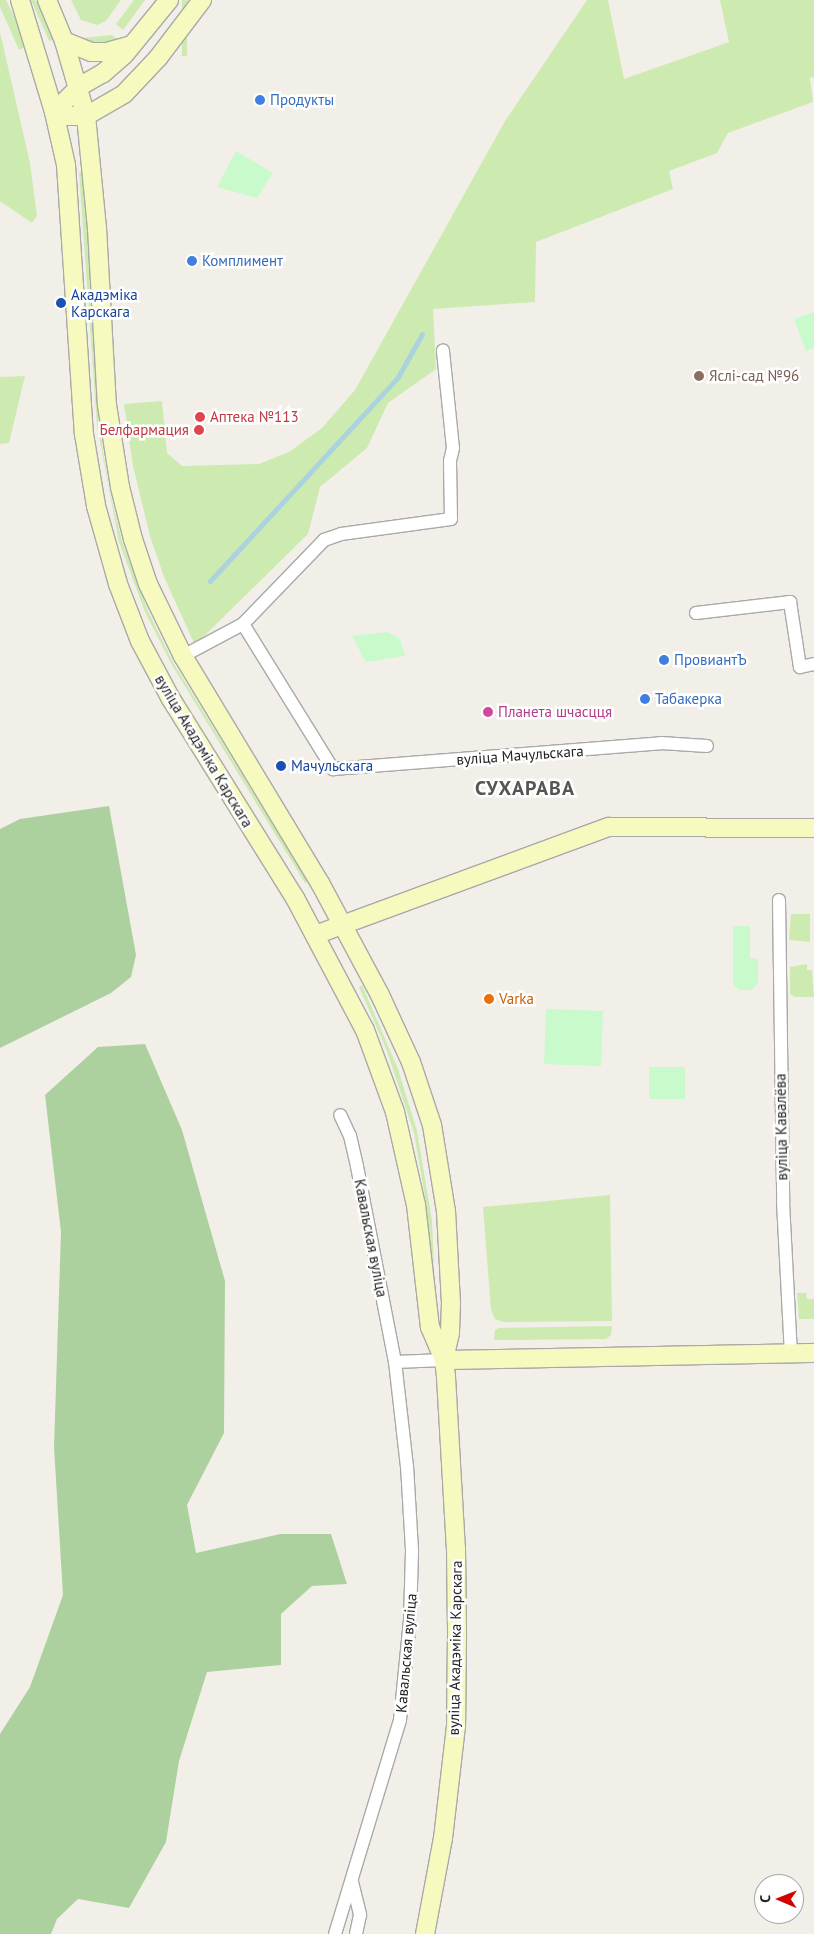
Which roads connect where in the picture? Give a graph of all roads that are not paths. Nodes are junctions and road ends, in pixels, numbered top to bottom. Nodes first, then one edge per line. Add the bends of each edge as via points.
1 (20, 0) edge
2 (47, 0) edge
3 (169, 0) edge
4 (202, 0) edge
5 (64, 40) junction
6 (137, 42) junction
7 (79, 87) junction
8 (54, 112) junction
9 (86, 116) junction
10 (443, 351) dead end
11 (696, 613) dead end
12 (243, 624) junction
13 (183, 656) junction
14 (814, 664) edge
15 (707, 746) dead end
16 (814, 828) edge
17 (779, 900) dead end
18 (341, 924) junction
19 (315, 935) junction
20 (340, 1115) dead end
21 (790, 1353) junction
22 (814, 1353) edge
23 (444, 1360) junction
24 (395, 1362) junction
25 (352, 1882) junction
26 (335, 1934) edge
27 (356, 1934) edge
28 (425, 1934) edge

1 - 8 main road, вуліца Акадэміка Карскага
2 - 5 main road, вуліца Акадэміка Карскага
3 - 6 main road
4 - 9 main road via 158,58 124,94
5 - 6 main road via 80,50 106,52
5 - 7 main road, вуліца Акадэміка Карскага
6 - 7 main road via 103,73
7 - 8 main road
7 - 9 main road, вуліца Акадэміка Карскага
8 - 9 main road via 65,116
8 - 19 main road, вуліца Акадэміка Карскага via 66,166 74,241 84,434 104,539 140,641 158,676 188,732
9 - 13 main road, вуліца Акадэміка Карскага via 108,405 117,469 140,561
10 - 12 street via 453,448 450,519 337,535 324,540
11 - 14 street via 790,602 800,667
12 - 13 street
12 - 15 street, вуліца Мачульскага via 333,768 661,743
13 - 18 main road, вуліца Акадэміка Карскага via 320,883
16 - 18 main road via 609,827
17 - 21 street, вуліца Кавалёва via 783,1202
18 - 19 main road
18 - 23 main road, вуліца Акадэміка Карскага via 412,1062 432,1125 446,1211 451,1294 450,1333
19 - 23 main road, вуліца Акадэміка Карскага via 365,1030 395,1112 422,1236 430,1327
20 - 24 street, Кавальская вуліца via 350,1136 357,1166
21 - 22 main road
21 - 23 main road
23 - 24 street
23 - 28 main road, вуліца Акадэміка Карскага via 456,1548 456,1726 443,1838
24 - 25 street, Кавальская вуліца via 408,1476 412,1550 410,1619 400,1720
25 - 26 street, Кавальская вуліца
25 - 27 street via 360,1915

